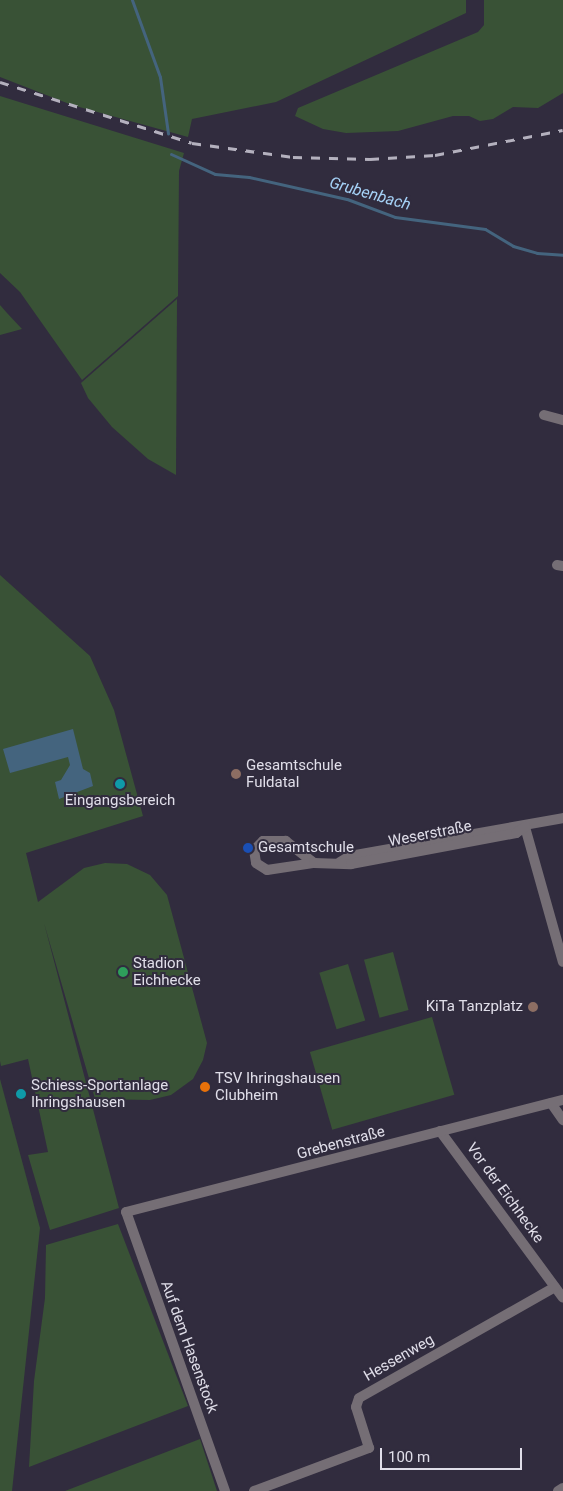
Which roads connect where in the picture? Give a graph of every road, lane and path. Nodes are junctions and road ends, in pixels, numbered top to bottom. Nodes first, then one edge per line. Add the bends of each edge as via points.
1 (544, 414) dead end
2 (563, 420) edge
3 (563, 818) edge
4 (525, 827) junction
5 (314, 863) junction
6 (563, 962) edge
7 (563, 1100) edge
8 (551, 1103) junction
9 (563, 1120) edge
10 (440, 1131) junction
11 (126, 1212) joint
12 (555, 1287) junction
13 (563, 1298) edge
14 (563, 1488) edge
15 (225, 1491) edge
16 (254, 1491) edge
17 (558, 1491) edge

1 - 2 street
3 - 4 street, Weserstraße
4 - 5 street, Weserstraße via 516,833 351,864
4 - 6 street
5 - 5 street, Weserstraße via 286,840 272,839 256,846 256,863 267,870
7 - 8 street, Grebenstraße
8 - 9 street
8 - 10 street, Grebenstraße
10 - 11 street, Grebenstraße
10 - 12 street, Vor der Eichhecke
11 - 15 street, Auf dem Hasenstock
12 - 13 street, Vor der Eichhecke
12 - 16 street, Hessenweg via 359,1398 356,1407 369,1448
14 - 17 street

